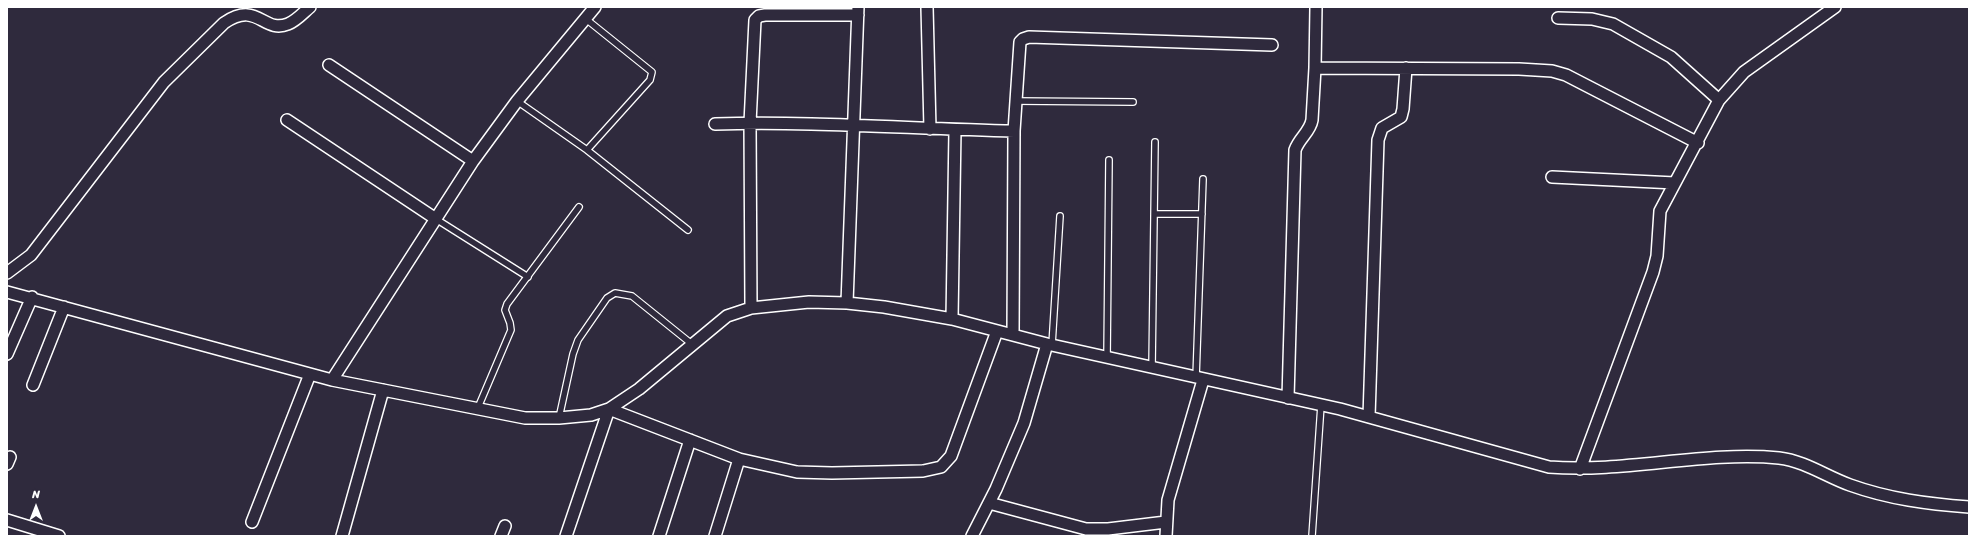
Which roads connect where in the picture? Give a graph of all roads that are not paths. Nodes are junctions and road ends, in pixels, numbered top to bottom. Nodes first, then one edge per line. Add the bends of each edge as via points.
1 (310, 7) edge
2 (595, 7) edge
3 (927, 7) edge
4 (1316, 7) edge
5 (1835, 7) edge
6 (858, 11) edge
7 (1558, 18) dead end
8 (586, 19) junction
9 (1272, 45) dead end
10 (329, 65) dead end
11 (1315, 68) junction
12 (1406, 68) junction
13 (1719, 100) junction
14 (517, 101) junction
15 (1014, 101) junction
16 (1133, 102) dead end
17 (287, 120) dead end
18 (750, 123) junction
19 (715, 124) dead end
20 (854, 125) junction
21 (930, 129) junction
22 (955, 130) junction
23 (1014, 131) junction
24 (1155, 142) dead end
25 (1698, 143) junction
26 (587, 150) junction
27 (1109, 160) dead end
28 (473, 161) junction
29 (1552, 177) dead end
30 (1203, 179) dead end
31 (1675, 183) junction
32 (579, 207) dead end
33 (1154, 214) junction
34 (1202, 214) junction
35 (1060, 216) dead end
36 (436, 219) junction
37 (688, 230) dead end
38 (7, 273) edge
39 (528, 277) junction
40 (7, 292) edge
41 (32, 297) junction
42 (847, 303) junction
43 (64, 307) junction
44 (751, 308) junction
45 (952, 318) junction
46 (997, 331) junction
47 (1013, 335) junction
48 (693, 345) junction
49 (1050, 345) junction
50 (7, 354) edge
51 (1107, 358) junction
52 (1152, 369) junction
53 (310, 374) junction
54 (1199, 379) junction
55 (332, 380) junction
56 (33, 385) dead end
57 (383, 390) junction
58 (1288, 398) junction
59 (1321, 405) junction
60 (609, 409) junction
61 (477, 410) junction
62 (1369, 417) junction
63 (559, 418) junction
64 (690, 440) junction
65 (739, 459) junction
66 (1580, 469) junction
67 (989, 503) junction
68 (1969, 507) edge
69 (7, 520) edge
70 (252, 522) dead end
71 (1166, 522) junction
72 (59, 536) edge
73 (342, 536) edge
74 (566, 536) edge
75 (659, 536) edge
76 (715, 536) edge
77 (972, 536) edge
78 (1166, 536) edge
79 (1312, 536) edge

1 - 38 street via 287,25 271,24 253,14 242,13 224,23 164,82 31,255
2 - 8 street
3 - 21 street
4 - 11 street
5 - 13 street via 1744,72
6 - 18 street via 759,16 755,20
6 - 20 street
7 - 13 street via 1592,19 1613,24 1671,57
8 - 14 street
8 - 26 lane via 652,72 650,80
9 - 15 street via 1029,37 1022,39 1018,46
10 - 28 street
11 - 12 street
11 - 58 street via 1311,128 1295,150
12 - 25 street via 1552,71 1566,75
12 - 62 street via 1401,117 1382,128 1378,140
13 - 25 street
14 - 26 lane
14 - 28 street
15 - 16 lane
15 - 23 street
17 - 36 street
18 - 19 street
18 - 20 street
18 - 44 street
20 - 21 street
20 - 42 street
21 - 22 street
22 - 23 street
22 - 45 street
23 - 47 street
24 - 33 lane
25 - 31 street
26 - 37 lane
27 - 51 lane
28 - 36 street
29 - 31 street
30 - 34 lane
31 - 66 street via 1660,211 1657,256 1653,272
32 - 39 lane
33 - 34 lane
33 - 52 lane
34 - 54 lane
35 - 49 lane
36 - 39 lane
36 - 55 street
39 - 61 lane via 507,304 505,310 510,330
40 - 41 street
41 - 43 street
41 - 50 street
42 - 44 street via 809,302
42 - 45 street
43 - 53 street
43 - 56 street
44 - 48 street via 727,316
45 - 46 street
46 - 47 street
46 - 65 street via 951,456 941,467 923,471 807,473 787,471
47 - 49 street
48 - 60 street via 635,393
48 - 63 lane via 632,296 615,294 607,298 578,340
49 - 51 street
49 - 67 street via 1024,423
51 - 52 street
52 - 54 street
53 - 55 street
53 - 70 street
54 - 58 street
54 - 71 street via 1168,500
55 - 57 street
57 - 61 street
57 - 73 street
58 - 59 street
59 - 62 street
59 - 79 lane
60 - 63 street via 591,415
60 - 64 street
60 - 74 street
61 - 63 street via 525,418
62 - 66 street via 1524,462
64 - 65 street
64 - 75 street
65 - 76 street
66 - 68 street via 1715,458 1782,458 1878,494 1939,505
67 - 71 street via 1086,529 1102,530
67 - 77 street
69 - 72 street
71 - 78 street

